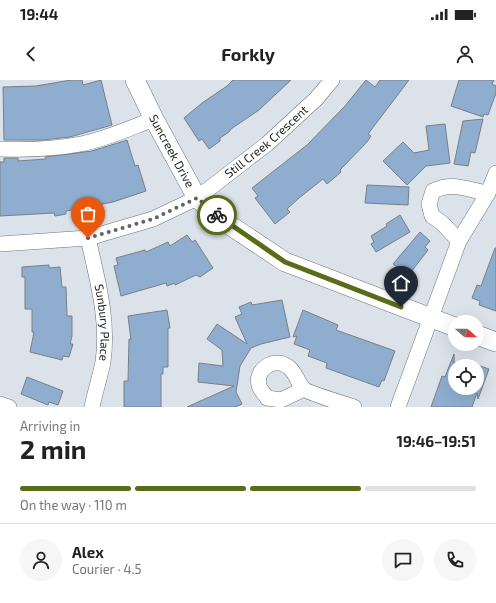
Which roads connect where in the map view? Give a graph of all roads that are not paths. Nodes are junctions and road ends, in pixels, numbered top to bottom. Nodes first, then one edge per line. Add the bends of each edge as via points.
1 (136, 80) edge
2 (332, 80) edge
3 (154, 119) junction
4 (0, 149) edge
5 (496, 173) edge
6 (488, 193) junction
7 (197, 198) junction
8 (88, 238) junction
9 (459, 241) junction
10 (0, 244) edge
11 (431, 319) junction
12 (448, 325) edge
13 (484, 338) edge
14 (496, 342) edge
15 (304, 389) dead end
16 (0, 404) edge
17 (9, 407) edge
18 (92, 407) edge
19 (354, 407) edge
20 (398, 407) edge

1 - 3 street, Suncreek Drive
2 - 7 street, Still Creek Crescent via 316,99 267,144
3 - 4 street via 80,144 29,150
3 - 7 street, Suncreek Drive
5 - 6 street
6 - 9 street
6 - 9 street via 455,185 433,191 429,204 432,216
7 - 8 street, Still Creek Crescent via 153,219
7 - 11 street, Suncreek Drive via 224,222 285,262
8 - 10 street, Still Creek Crescent
8 - 18 street, Sunbury Place via 102,300 104,332 102,362
9 - 11 street
11 - 12 street, Suncreek Drive
11 - 20 street
13 - 14 street
15 - 19 street
16 - 17 street

